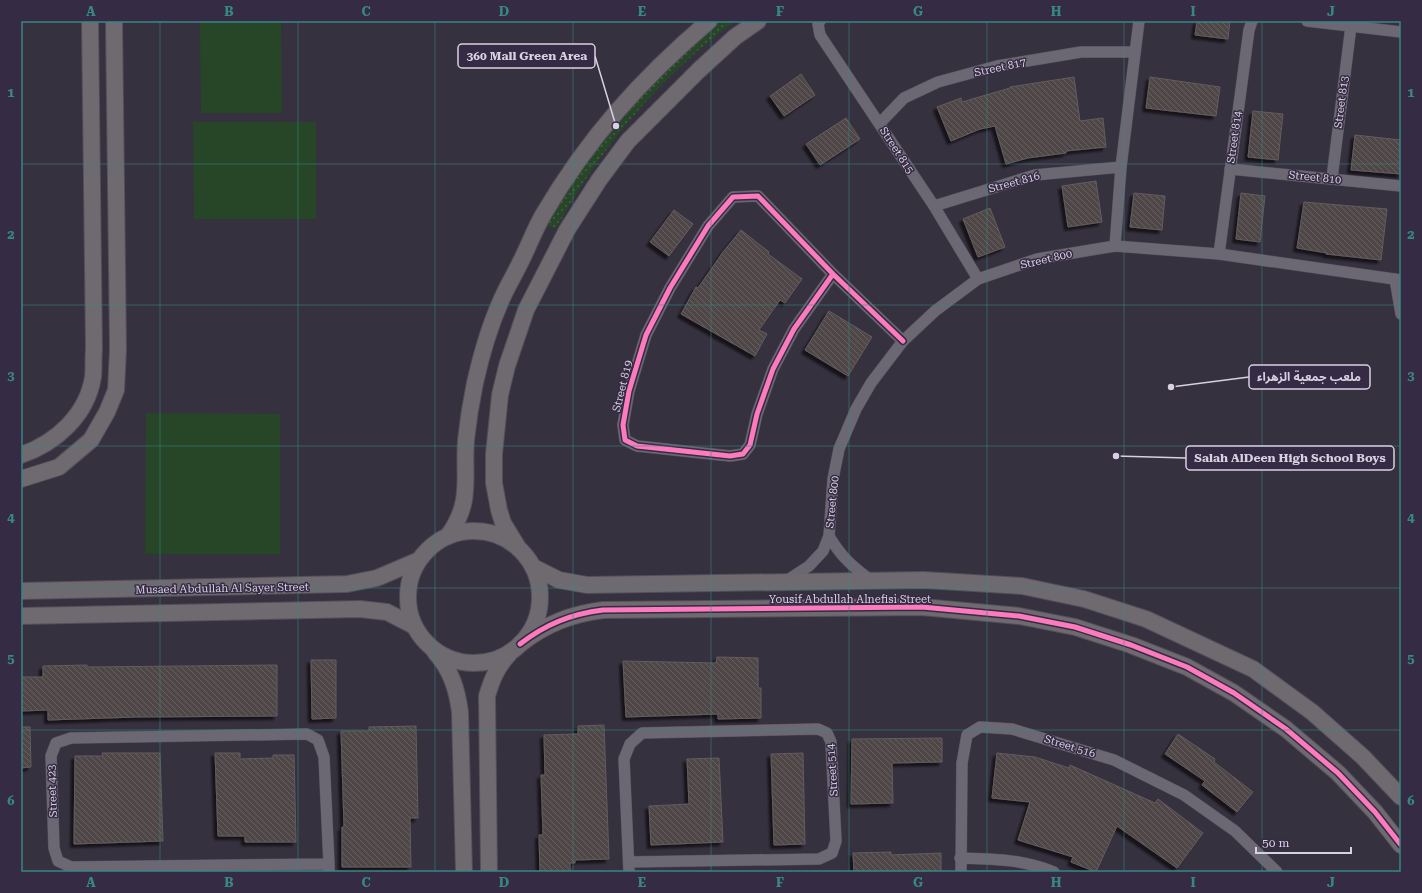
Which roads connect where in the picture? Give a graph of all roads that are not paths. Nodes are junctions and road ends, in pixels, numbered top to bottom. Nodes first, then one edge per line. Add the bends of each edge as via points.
1 (90, 21) edge
2 (114, 21) edge
3 (709, 21) edge
4 (758, 21) edge
5 (820, 21) edge
6 (1139, 21) edge
7 (1252, 21) edge
8 (1307, 21) edge
9 (1351, 26) junction
10 (1401, 32) edge
11 (1135, 52) junction
12 (880, 123) junction
13 (1121, 167) junction
14 (1230, 168) junction
15 (1332, 178) junction
16 (1401, 186) edge
17 (92, 202) junction
18 (116, 203) junction
19 (934, 206) junction
20 (1115, 246) junction
21 (1219, 254) junction
22 (833, 274) junction
23 (978, 279) junction
24 (1398, 280) edge
25 (1401, 314) edge
26 (903, 341) junction
27 (93, 367) junction
28 (118, 369) junction
29 (21, 455) edge
30 (21, 479) edge
31 (448, 536) junction
32 (829, 536) junction
33 (516, 546) junction
34 (419, 560) junction
35 (534, 567) junction
36 (785, 582) junction
37 (873, 582) junction
38 (21, 591) edge
39 (21, 616) edge
40 (414, 626) junction
41 (430, 646) junction
42 (515, 648) junction
43 (488, 777) junction
44 (462, 779) junction
45 (1401, 797) edge
46 (1401, 845) edge
47 (960, 858) junction
48 (629, 867) edge
49 (329, 868) edge
50 (464, 872) edge
51 (490, 872) edge
52 (960, 872) edge
53 (1054, 872) edge
54 (1277, 872) edge

1 - 17 street
2 - 18 street
3 - 31 street via 646,78 600,130 570,171 542,217 500,303 482,357 466,441 464,505 461,516
4 - 33 street via 735,37 698,71 628,141 567,230 526,310 500,395 494,454 494,483 498,510
5 - 12 street, Street 815 via 820,35
6 - 11 street
7 - 14 street, Street 814 via 1248,30
8 - 9 street
9 - 10 street
9 - 15 street, Street 813
11 - 12 street, Street 817 via 1081,52 997,66 938,82 904,98
11 - 13 street
12 - 19 street, Street 815
13 - 19 street, Street 816 via 1035,175
13 - 20 street
14 - 15 street, Street 810
14 - 21 street, Street 814
15 - 16 street, Street 810
17 - 18 street via 102,207
17 - 27 street
18 - 28 street
19 - 23 street, Street 815
20 - 21 street, Street 800
20 - 23 street, Street 800 via 1037,259
21 - 24 street, Street 800
22 - 22 street, Street 819 via 758,196 733,197 708,226 670,288 646,335 629,391 623,425 625,440 637,446 730,456 743,454 750,445 757,414 773,369 794,329
22 - 26 street, Street 819
23 - 26 street, Street 800 via 935,311
24 - 25 street
26 - 32 street, Street 800 via 871,383 847,427 833,479
27 - 28 street via 107,360 114,363
27 - 29 street via 93,377 85,399 70,425 37,450
28 - 30 street via 116,390 91,440 59,467
31 - 33 street via 466,531 484,532 501,537
31 - 34 street via 432,546
32 - 36 street, Street 800 via 823,551 809,566
32 - 37 street, Street 800 via 839,553
33 - 35 street
34 - 38 street, Musaed Abdullah Al Sayer Street via 377,578 347,584
34 - 40 street via 409,581 408,604
35 - 36 street, Yousif Abdullah Alnefisi Street via 559,580 586,585
35 - 42 street via 540,587 539,608 533,628
36 - 37 street, Yousif Abdullah Alnefisi Street
37 - 45 street, Yousif Abdullah Alnefisi Street via 924,580 1022,586 1084,599 1146,619 1253,669 1312,712
39 - 40 street via 360,609 387,612
40 - 41 street
41 - 42 street via 448,658 469,662 491,661
41 - 44 street via 448,671 458,694
42 - 43 street via 499,665 487,696
42 - 46 street, Yousif Abdullah Alnefisi Street via 534,633 567,617 603,610 922,607 1019,616 1075,627 1132,645 1187,667 1234,693 1286,729 1338,773 1375,812
43 - 44 street via 485,772 474,768 464,774
43 - 51 street
44 - 50 street
47 - 52 street, Street 516
47 - 53 street via 1004,859 1034,864
47 - 54 street, Street 516 via 962,763 967,735 980,727 1012,729 1114,760 1184,794 1235,831
48 - 48 street, Street 514 via 624,759 630,744 642,733 818,729 827,733 832,742 836,841 832,853 819,859
49 - 49 street, Street 423 via 324,757 318,740 307,734 71,738 56,743 51,756 54,848 58,861 71,866

